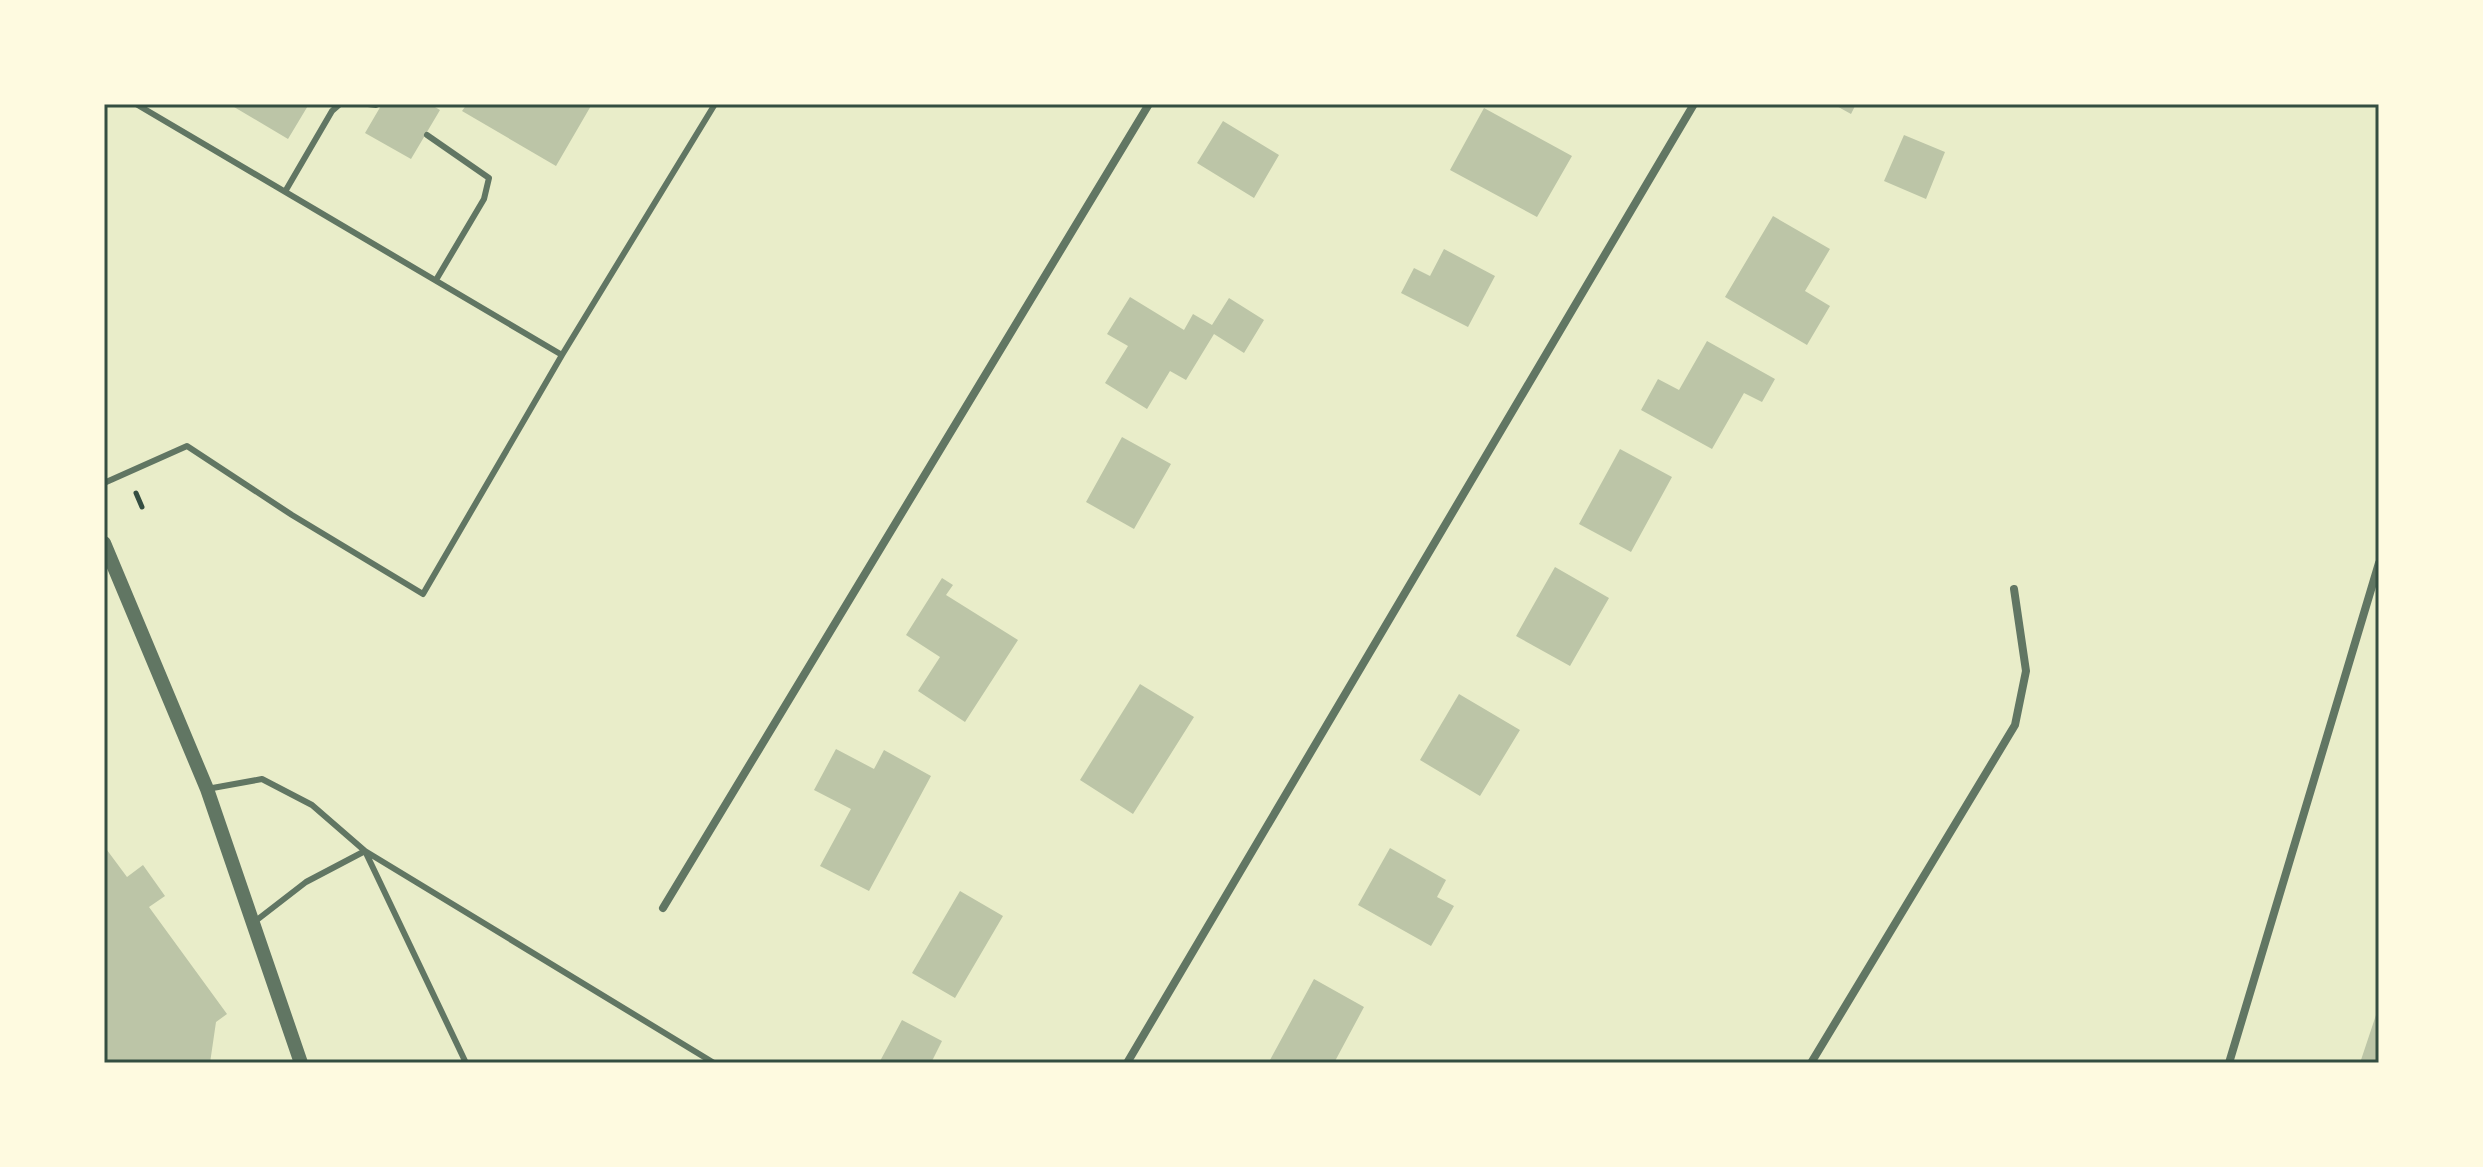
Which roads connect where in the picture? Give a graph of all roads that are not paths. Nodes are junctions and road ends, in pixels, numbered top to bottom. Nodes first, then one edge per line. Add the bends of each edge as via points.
1 (136, 104) edge
2 (340, 104) edge
3 (715, 104) edge
4 (1149, 104) edge
5 (1694, 104) edge
6 (427, 135) dead end
7 (286, 190) junction
8 (436, 280) junction
9 (562, 355) junction
10 (104, 483) edge
11 (104, 543) edge
12 (2379, 563) edge
13 (2014, 589) dead end
14 (207, 789) junction
15 (365, 851) junction
16 (663, 908) dead end
17 (253, 923) junction
18 (301, 1063) edge
19 (466, 1063) edge
20 (714, 1063) edge
21 (1127, 1063) edge
22 (1811, 1063) edge
23 (2229, 1063) edge

1 - 7 lane
2 - 7 lane
3 - 9 lane
4 - 16 street
5 - 21 street
6 - 8 lane via 489,178 484,199
7 - 8 lane
8 - 9 lane
9 - 10 lane via 423,594 187,446
11 - 14 street
12 - 23 street
13 - 22 street via 2026,671 2015,725
14 - 15 lane via 262,779 312,805
14 - 17 street
15 - 17 lane via 306,882
15 - 19 lane
15 - 20 lane
17 - 18 street

